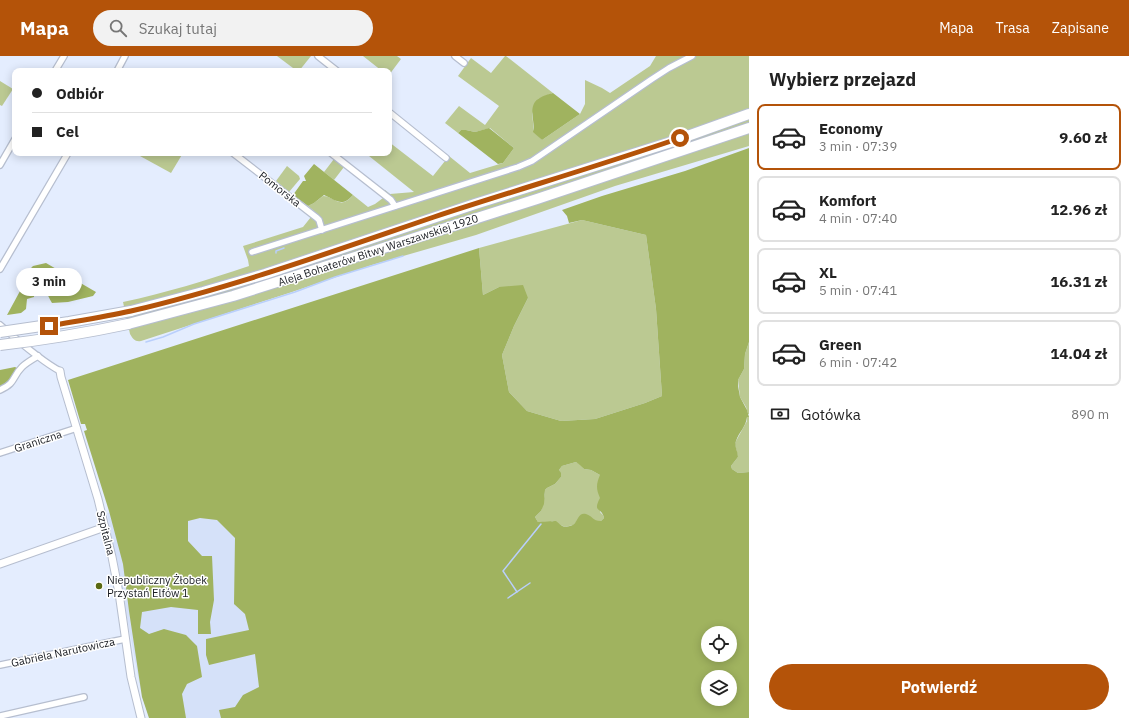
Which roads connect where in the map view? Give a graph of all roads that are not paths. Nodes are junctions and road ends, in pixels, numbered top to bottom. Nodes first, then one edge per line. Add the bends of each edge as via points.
1 (64, 56) edge
2 (125, 56) edge
3 (318, 56) edge
4 (455, 56) edge
5 (692, 56) edge
6 (464, 63) dead end
7 (57, 68) edge
8 (119, 68) edge
9 (333, 68) edge
10 (392, 114) edge
11 (749, 114) edge
12 (749, 128) edge
13 (12, 144) edge
14 (66, 156) edge
15 (237, 156) edge
16 (335, 156) edge
17 (446, 158) dead end
18 (0, 165) edge
19 (395, 206) junction
20 (322, 230) junction
21 (252, 252) dead end
22 (0, 269) edge
23 (0, 325) edge
24 (0, 332) edge
25 (0, 345) edge
26 (38, 356) junction
27 (60, 373) joint
28 (0, 390) edge
29 (77, 428) junction
30 (0, 453) edge
31 (105, 527) junction
32 (0, 564) edge
33 (126, 639) junction
34 (0, 665) edge
35 (84, 697) dead end
36 (0, 716) edge
37 (141, 718) edge

1 - 7 street
2 - 8 street
3 - 9 street
4 - 6 street
5 - 19 street via 652,78 532,161
10 - 17 street
11 - 24 highway, Aleja Bohaterów Bitwy Warszawskiej 1920, bridge via 668,143 203,292 103,317
12 - 25 highway, Aleja Bohaterów Bitwy Warszawskiej 1920, bridge via 199,306 128,324
13 - 18 street
14 - 22 street
15 - 20 street, Pomorska via 319,220
16 - 19 street via 391,200
19 - 20 street
20 - 21 street
23 - 26 street, Szpitalna
26 - 27 street, Szpitalna
26 - 28 street via 21,368 12,382
27 - 29 street, Szpitalna
29 - 30 street, Graniczna
29 - 31 street, Szpitalna
31 - 32 street
31 - 33 street, Szpitalna
33 - 34 street, Gabriela Narutowicza
33 - 37 street, Szpitalna via 133,690
35 - 36 street

